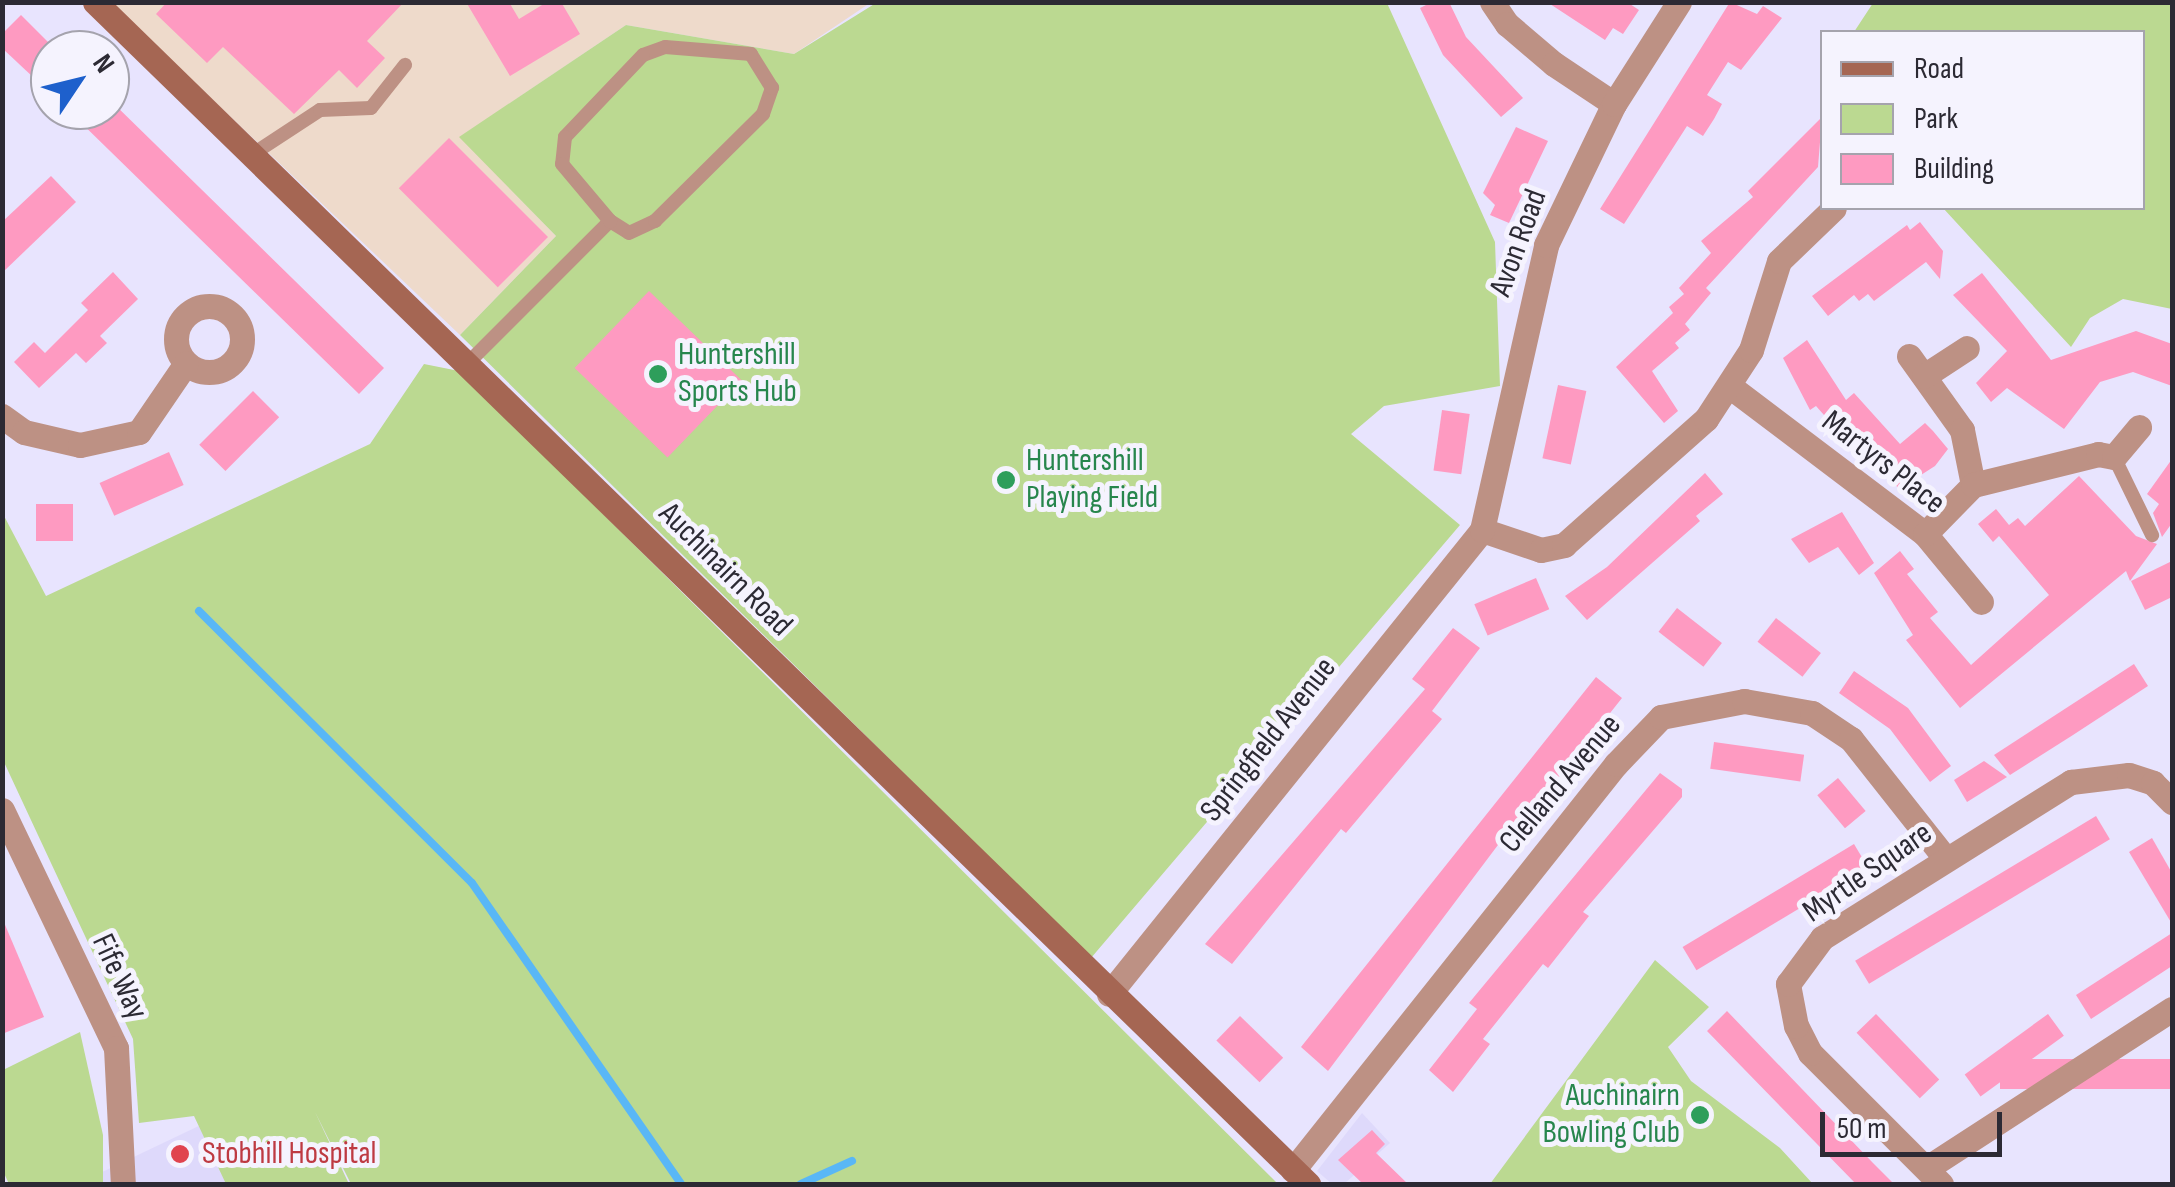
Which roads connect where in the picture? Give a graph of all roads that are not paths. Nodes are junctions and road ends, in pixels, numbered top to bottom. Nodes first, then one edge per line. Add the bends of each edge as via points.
1 (95, 2) edge
2 (1492, 2) edge
3 (1679, 2) edge
4 (406, 65) dead end
5 (1614, 104) junction
6 (253, 154) junction
7 (1832, 210) edge
8 (610, 221) junction
9 (1966, 348) dead end
10 (186, 363) dead end
11 (468, 363) junction
12 (1732, 388) junction
13 (2, 416) edge
14 (2140, 427) dead end
15 (2114, 457) junction
16 (1973, 485) junction
17 (1482, 530) junction
18 (1925, 534) junction
19 (2152, 534) dead end
20 (1981, 602) dead end
21 (2172, 802) edge
22 (2, 810) edge
23 (1945, 858) junction
24 (1109, 994) junction
25 (2172, 1009) edge
26 (1934, 1176) edge
27 (1300, 1177) edge
28 (123, 1184) edge

1 - 6 main road, Auchinairn Road
2 - 5 street via 1530,44
3 - 5 street, Avon Road
4 - 6 lane via 370,108 320,110
5 - 17 street, Avon Road via 1546,245
6 - 11 main road, Auchinairn Road
7 - 12 street via 1779,261
8 - 8 lane via 629,233 655,222 763,114 772,88 751,54 665,47 642,55 565,137 562,164
8 - 11 lane
9 - 16 street via 1917,366 1962,430
10 - 13 street via 139,432 80,446 24,432
11 - 24 main road, Auchinairn Road
12 - 17 street via 1564,545 1541,550
12 - 18 street, Martyrs Place
14 - 15 street
15 - 16 street via 2098,454
15 - 19 lane
16 - 18 street
17 - 24 street, Springfield Avenue
18 - 20 street, Martyrs Place
21 - 23 street, Myrtle Square via 2154,783 2100,774 2071,782
22 - 28 street, Fife Way via 116,1048
23 - 26 street, Myrtle Square via 1822,938 1788,984 1796,1026 1810,1053
23 - 27 street, Clelland Avenue via 1861,750 1812,713 1744,700 1661,717 1616,764
24 - 27 main road, Auchinairn Road
25 - 26 street

